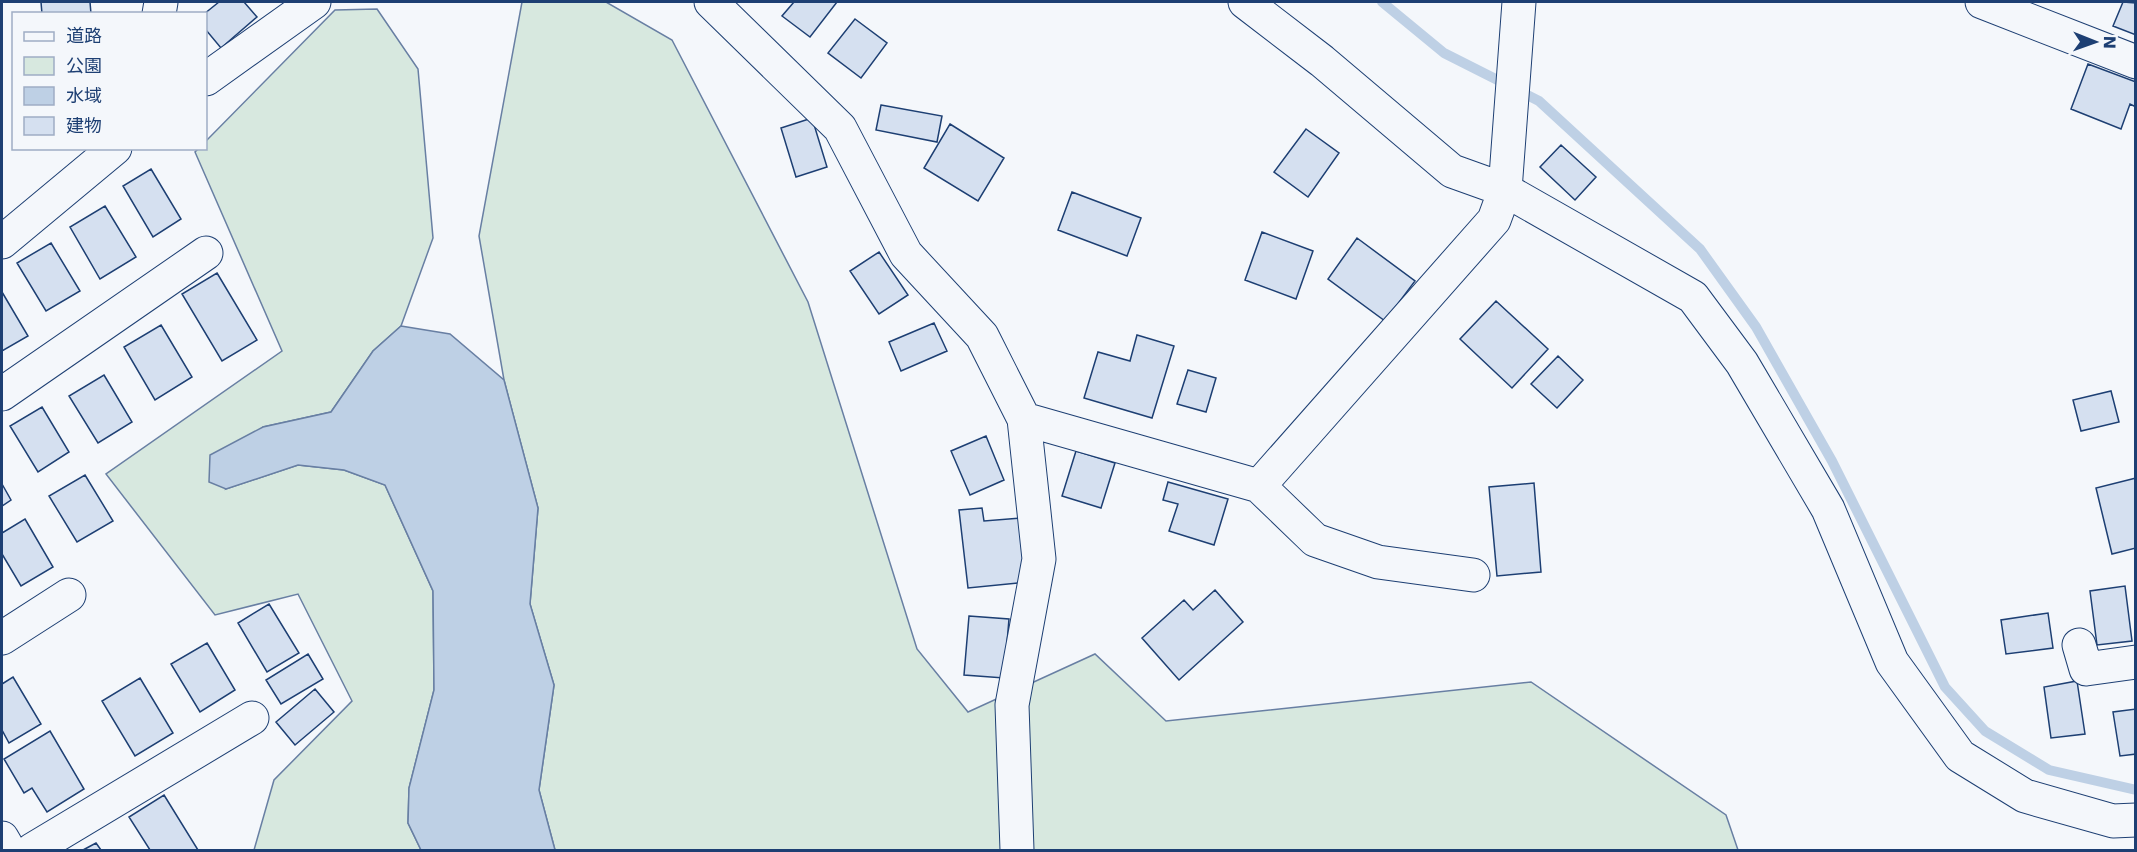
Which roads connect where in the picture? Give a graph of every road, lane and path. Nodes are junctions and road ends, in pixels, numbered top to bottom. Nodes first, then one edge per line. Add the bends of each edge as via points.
1 (314, 2) edge
2 (711, 2) edge
3 (1245, 2) edge
4 (1519, 2) edge
5 (1983, 2) edge
6 (2136, 62) edge
7 (207, 78) edge
8 (113, 150) edge
9 (1505, 190) junction
10 (2, 242) edge
11 (206, 253) dead end
12 (2, 394) edge
13 (1024, 419) junction
14 (1259, 486) junction
15 (1473, 576) dead end
16 (69, 595) dead end
17 (2, 638) edge
18 (2079, 645) dead end
19 (2136, 663) edge
20 (252, 718) dead end
21 (2136, 820) edge
22 (2, 838) edge
23 (9, 850) edge
24 (32, 850) edge
25 (1017, 850) edge

1 - 7 street
2 - 13 street via 840,128 906,254 982,336
3 - 9 street via 1452,171
4 - 9 street
5 - 6 street
8 - 10 street
9 - 14 street via 1494,220
9 - 21 street via 1693,297 1742,363 1828,509 1892,662 1960,756 2025,796 2113,820
11 - 12 street
13 - 14 street
13 - 25 street via 1039,559 1012,705
14 - 15 street via 1315,540 1378,562
16 - 17 street
18 - 19 street via 2086,669
20 - 24 street
22 - 23 street

